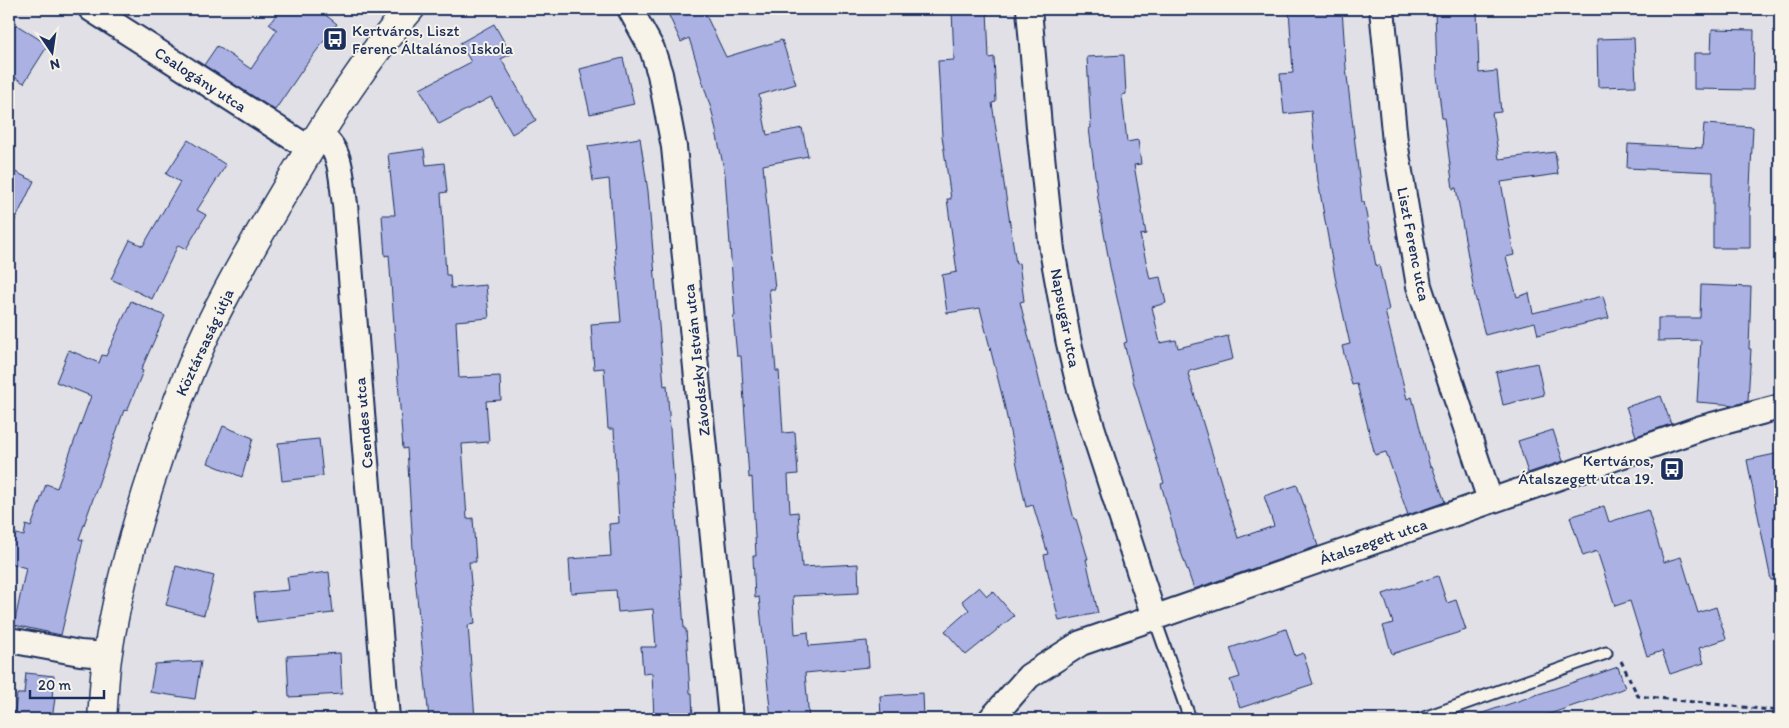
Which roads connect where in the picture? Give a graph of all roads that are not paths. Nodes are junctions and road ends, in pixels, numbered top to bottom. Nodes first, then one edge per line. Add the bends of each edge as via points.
1 (91, 9) edge
2 (410, 9) edge
3 (630, 9) edge
4 (1029, 9) edge
5 (1382, 9) edge
6 (315, 142) junction
7 (1780, 407) edge
8 (1490, 500) junction
9 (1154, 616) junction
10 (9, 640) edge
11 (1606, 653) road end
12 (107, 655) junction
13 (102, 719) edge
14 (387, 719) edge
15 (730, 719) edge
16 (991, 719) edge
17 (1190, 719) edge
18 (1421, 719) edge

1 - 6 street, Csalogány utca
2 - 6 street, Köztársaság útja via 368,62
3 - 15 street, Závodszky István utca via 652,49 660,74 674,147
4 - 9 street, Napsugár utca via 1052,250 1068,339 1080,390
5 - 8 street, Liszt Ferenc utca via 1396,142 1419,286
6 - 12 street, Köztársaság útja via 249,250 210,325 182,389 130,546
6 - 14 street, Csendes utca via 328,140 336,151 345,204
7 - 8 street, Átalszegett utca via 1701,428
8 - 9 street, Átalszegett utca
9 - 16 street, Átalszegett utca via 1081,643 1029,676
9 - 17 lane
10 - 12 street
11 - 18 lane
12 - 13 street, Köztársaság útja

